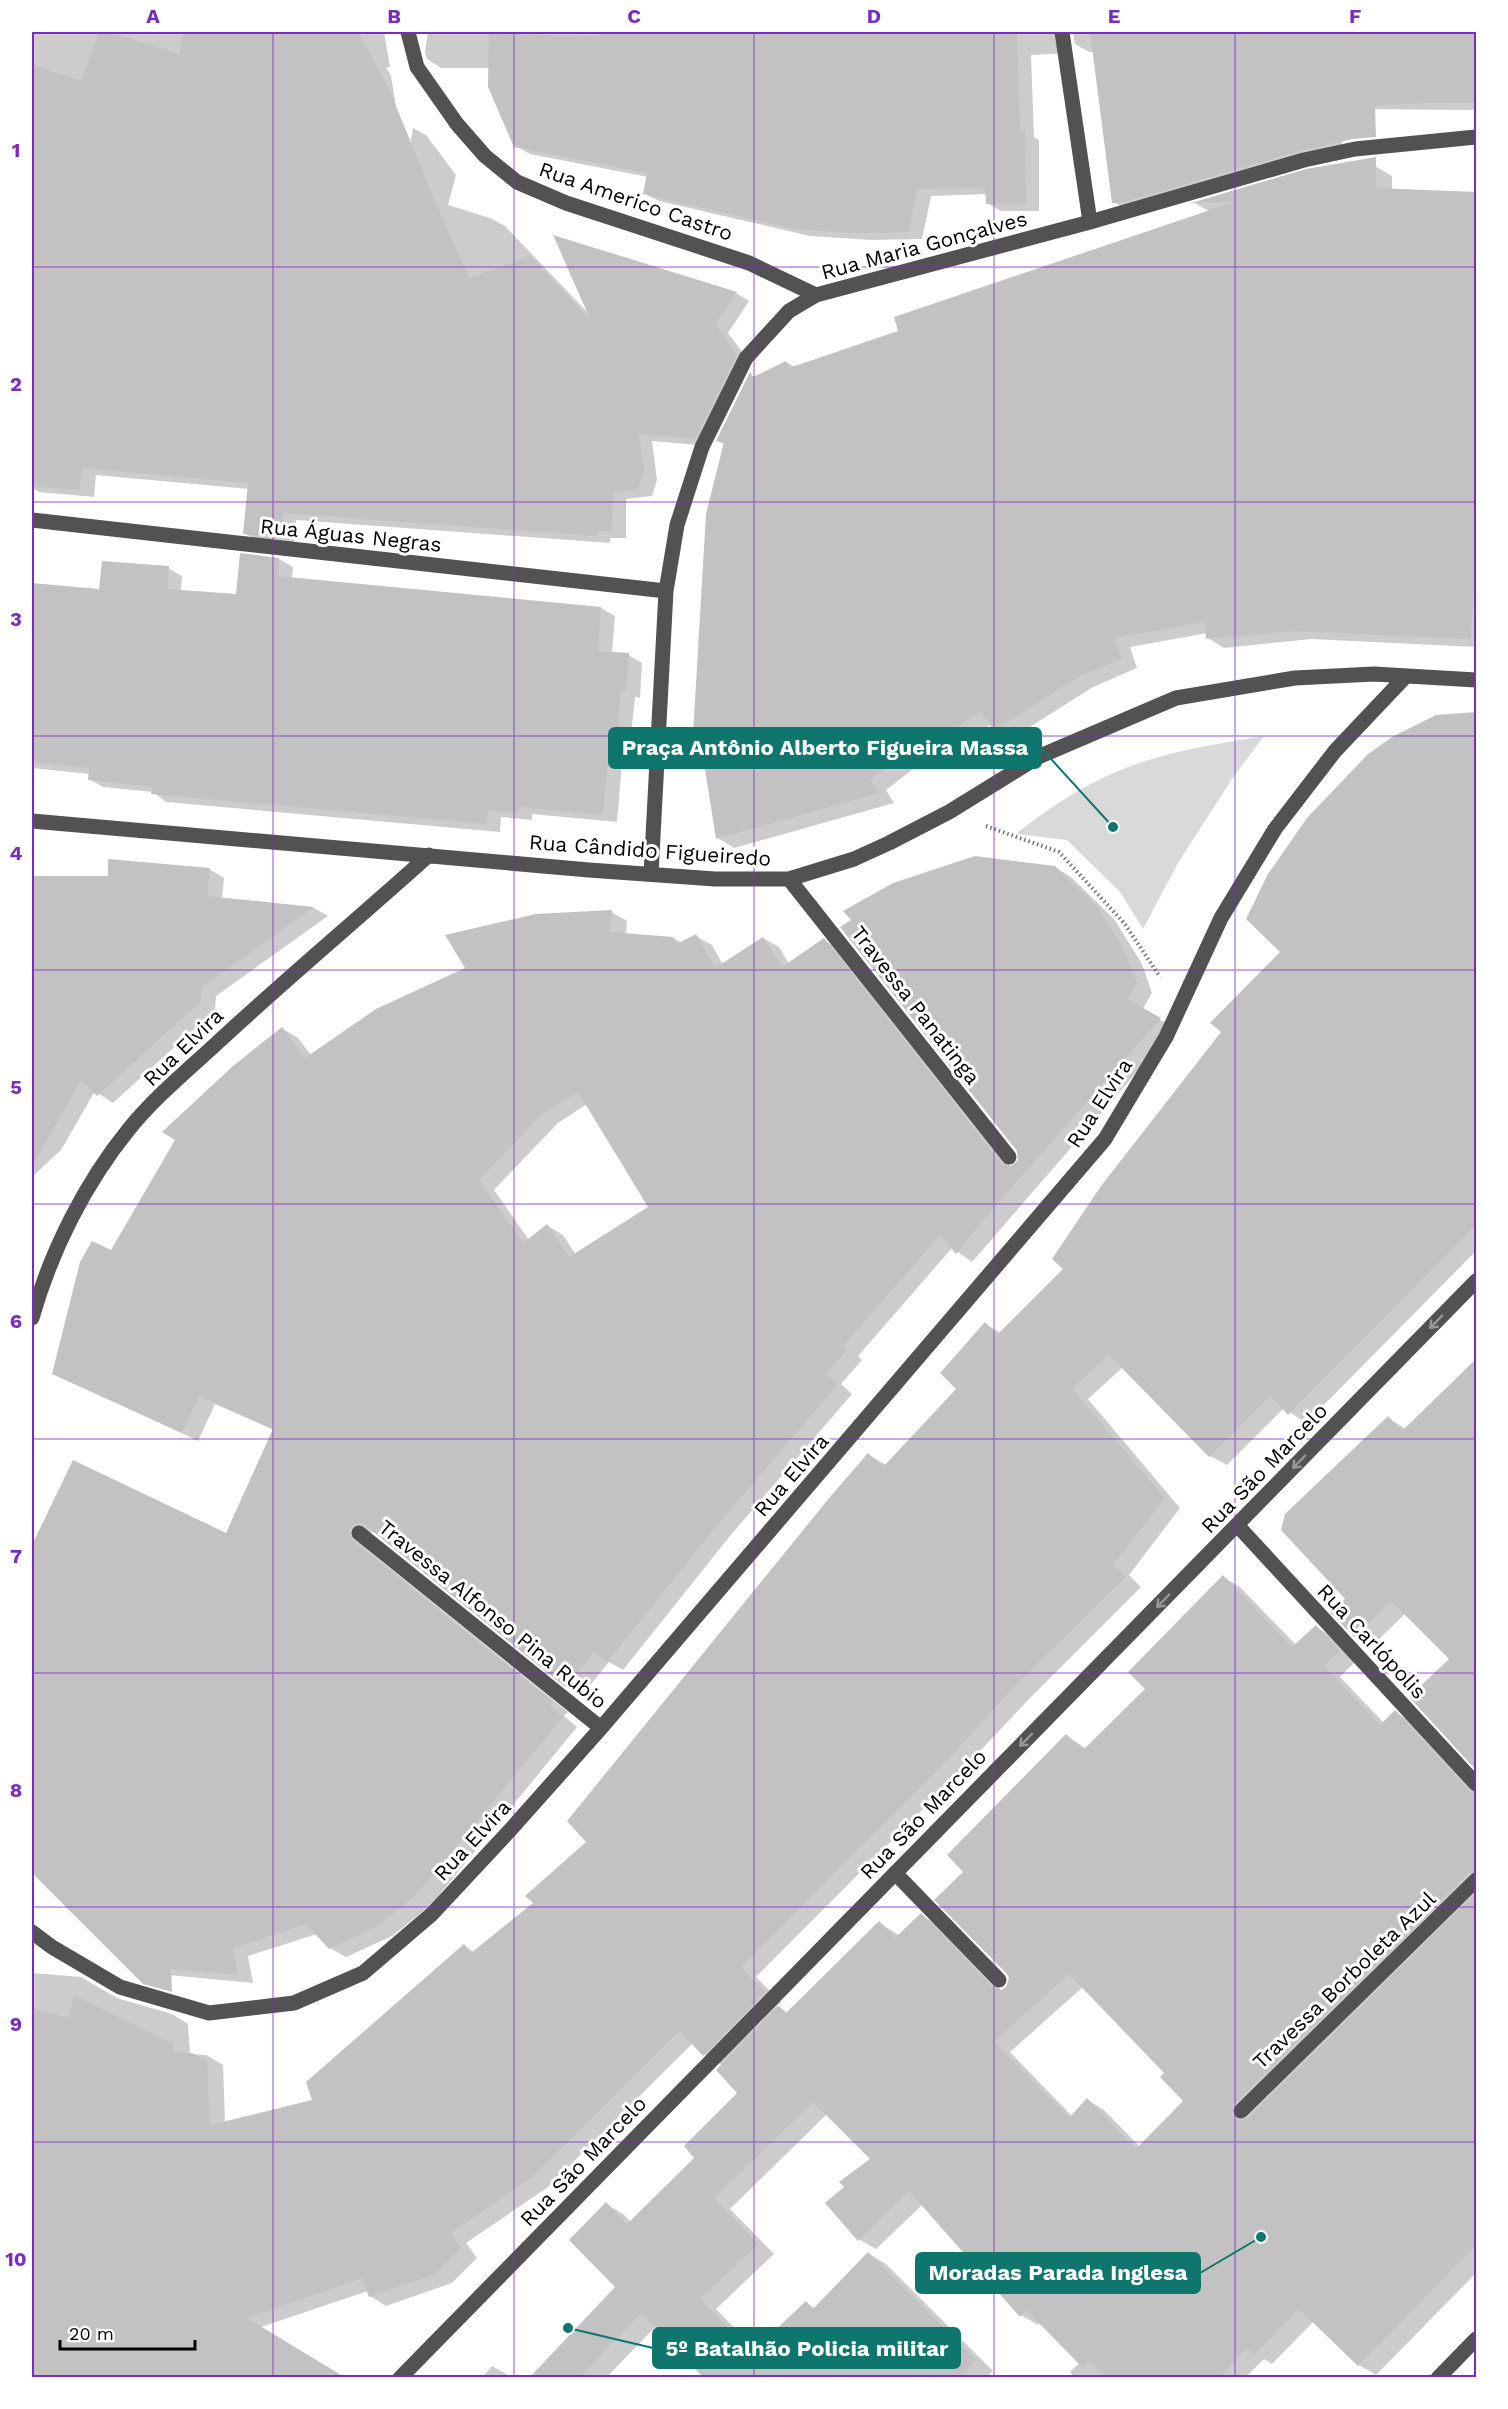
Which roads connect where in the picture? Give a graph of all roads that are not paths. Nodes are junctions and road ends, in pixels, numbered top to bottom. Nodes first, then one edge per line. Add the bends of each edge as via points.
1 (408, 32) edge
2 (1062, 32) edge
3 (1476, 137) edge
4 (1090, 222) junction
5 (816, 295) junction
6 (32, 520) edge
7 (666, 591) junction
8 (1406, 676) junction
9 (1476, 680) edge
10 (32, 821) edge
11 (429, 855) junction
12 (651, 874) junction
13 (789, 879) junction
14 (1009, 1157) dead end
15 (1476, 1281) edge
16 (32, 1318) edge
17 (1237, 1525) junction
18 (359, 1533) dead end
19 (601, 1728) junction
20 (1476, 1785) edge
21 (895, 1873) junction
22 (1476, 1880) edge
23 (32, 1932) edge
24 (999, 1980) dead end
25 (1240, 2110) dead end
26 (1476, 2339) edge
27 (400, 2378) edge
28 (1438, 2378) edge

1 - 5 street, Rua Americo Castro via 417,67 457,124 485,156 517,182 566,203 749,262
2 - 4 street
3 - 4 street, Rua Maria Gonçalves via 1355,149 1304,160
4 - 5 street, Rua Maria Gonçalves
5 - 7 street, Rua Maria Gonçalves via 789,311 767,334 747,358 727,396 702,447 677,525
6 - 7 street, Rua Águas Negras
7 - 12 street, Rua Maria Gonçalves
8 - 9 street, Rua Cândido Figueiredo
8 - 13 street, Rua Cândido Figueiredo via 1295,678 1176,698 1038,757 948,812 854,859
8 - 19 street, Rua Elvira via 1335,752 1275,829 1221,918 1166,1037 1105,1139
10 - 11 street, Rua Cândido Figueiredo
11 - 12 street, Rua Cândido Figueiredo
11 - 16 street, Rua Elvira via 240,1021 130,1129 96,1177 62,1238
12 - 13 street, Rua Cândido Figueiredo
13 - 14 street, Travessa Panatinga
15 -> 17 street, Rua São Marcelo
17 - 20 street, Rua Carlópolis
17 -> 21 street, Rua São Marcelo
18 - 19 street, Travessa Alfonso Pina Rubio
19 - 23 street, Rua Elvira via 432,1914 363,1972 294,2003 209,2013 120,1987
21 - 24 street
21 - 27 street, Rua São Marcelo
22 - 25 street, Travessa Borboleta Azul
26 - 28 street

